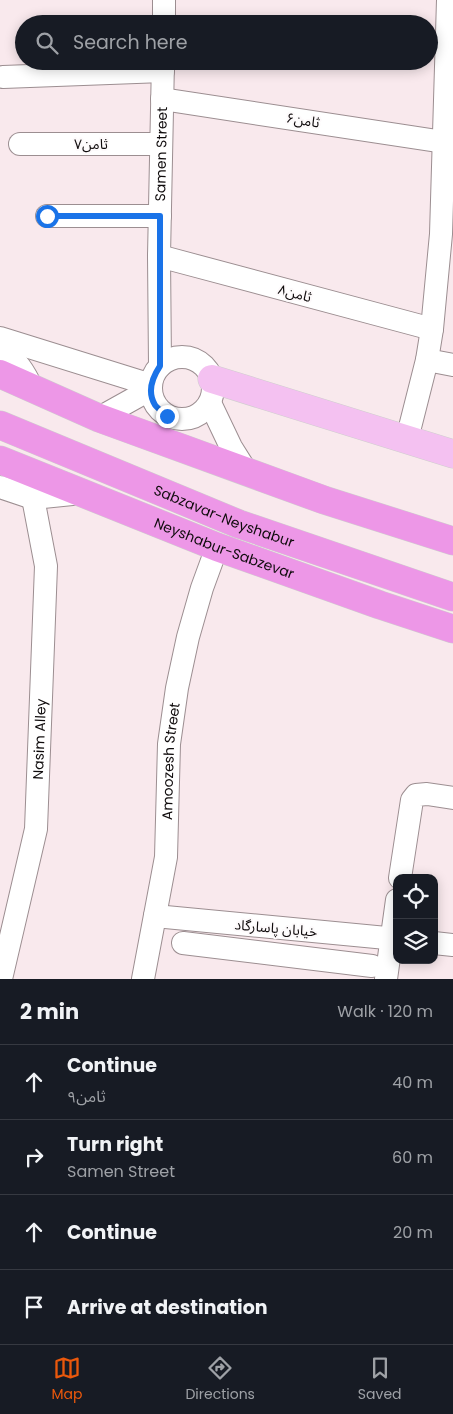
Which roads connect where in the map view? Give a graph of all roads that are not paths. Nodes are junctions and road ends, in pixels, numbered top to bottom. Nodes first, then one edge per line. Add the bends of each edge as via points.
1 (164, 0) edge
2 (448, 0) edge
3 (164, 15) edge
4 (105, 70) edge
5 (163, 70) edge
6 (3, 77) dead end
7 (162, 99) junction
8 (449, 114) edge
9 (444, 142) junction
10 (20, 144) dead end
11 (161, 144) junction
12 (47, 216) dead end
13 (160, 216) junction
14 (447, 235) edge
15 (159, 256) junction
16 (432, 329) junction
17 (0, 338) edge
18 (0, 348) edge
19 (427, 360) junction
20 (453, 365) edge
21 (0, 374) edge
22 (154, 380) junction
23 (33, 390) junction
24 (211, 391) junction
25 (99, 418) junction
26 (0, 425) edge
27 (407, 439) junction
28 (453, 454) edge
29 (0, 460) edge
30 (246, 471) junction
31 (0, 487) edge
32 (82, 493) junction
33 (33, 498) junction
34 (453, 541) edge
35 (217, 547) junction
36 (453, 597) edge
37 (453, 629) edge
38 (453, 798) edge
39 (401, 874) edge
40 (155, 916) junction
41 (335, 934) junction
42 (393, 939) edge
43 (393, 941) edge
44 (184, 943) dead end
45 (438, 943) edge
46 (453, 945) edge
47 (332, 962) junction
48 (379, 973) edge
49 (0, 979) edge
50 (143, 979) edge

1 - 3 street
2 - 8 street
4 - 6 street
5 - 7 street, Samen Street
7 - 9 street, ثامن۶
7 - 11 street, Samen Street
8 - 9 street
9 - 14 street
10 - 11 street, ثامن۷
11 - 13 street, Samen Street
12 - 13 street
13 - 15 street, Samen Street
14 - 16 street
15 - 16 street, ثامن۸
15 - 22 street, Samen Street
16 - 19 street
17 - 22 street
18 - 23 street via 24,371
19 - 20 street
19 - 27 street
21 - 23 highway
22 - 24 street via 171,360 183,357 196,360 206,368
22 - 24 street via 155,405 167,416 183,420 199,415
22 - 25 street
23 - 25 highway
24 - 27 main road
24 - 30 street via 231,447
25 - 30 highway
26 - 36 highway, Sabzavar-Neyshabur via 239,524
27 - 28 main road
29 - 32 highway, Neyshabur-Sabzevar
30 - 34 highway
31 - 33 street
32 - 33 street
32 - 35 highway, Neyshabur-Sabzevar
33 - 49 street, Nasim Alley via 46,566 36,829
35 - 37 highway, Neyshabur-Sabzevar
35 - 40 street, Amoozesh Street via 188,637 177,688 169,744 166,856
38 - 39 street via 427,794 416,795 412,800
40 - 41 street, خیابان پاسارگاد
40 - 50 street, Amoozesh Street
41 - 42 street, خیابان پاسارگاد
41 - 47 street
43 - 48 street
44 - 47 street
45 - 46 street
47 - 48 street

